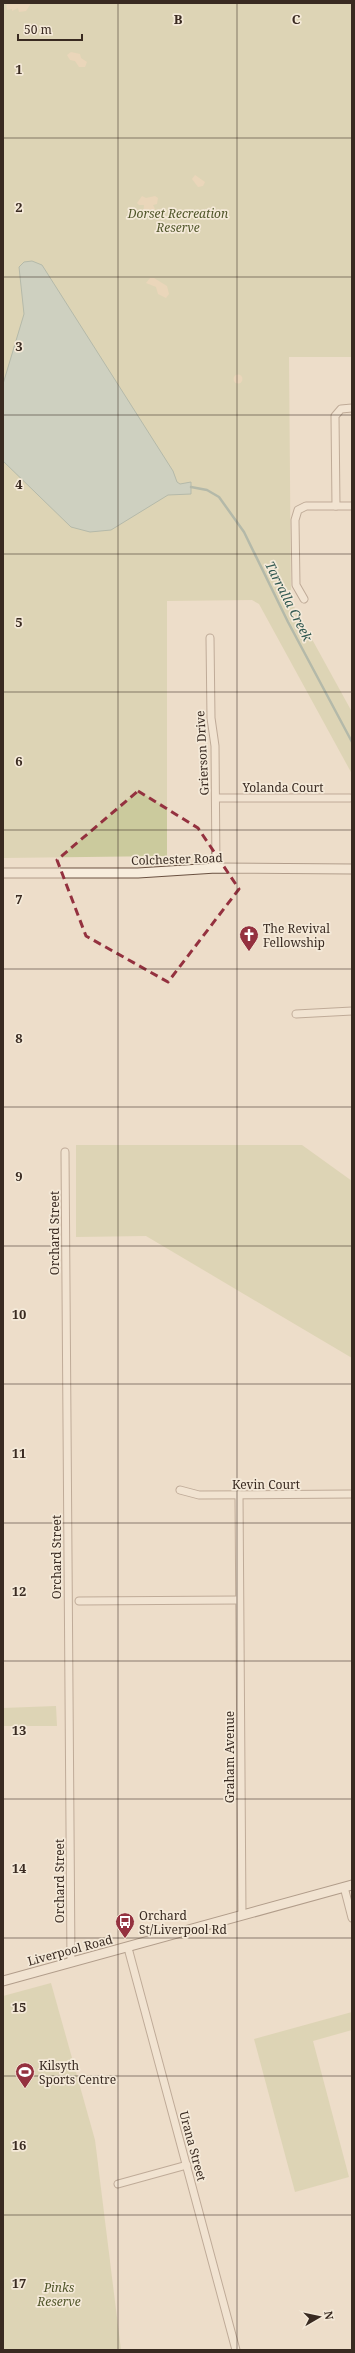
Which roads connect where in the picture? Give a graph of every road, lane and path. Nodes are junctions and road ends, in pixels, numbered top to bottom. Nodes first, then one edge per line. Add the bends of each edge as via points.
1 (352, 408) edge
2 (336, 506) junction
3 (352, 506) edge
4 (304, 599) dead end
5 (210, 638) dead end
6 (351, 796) edge
7 (216, 798) junction
8 (216, 868) junction
9 (352, 869) edge
10 (3, 873) edge
11 (352, 1011) edge
12 (296, 1014) dead end
13 (65, 1152) dead end
14 (180, 1490) dead end
15 (352, 1494) edge
16 (239, 1495) junction
17 (239, 1600) junction
18 (79, 1601) dead end
19 (348, 1886) edge
20 (242, 1915) junction
21 (352, 1918) edge
22 (128, 1948) junction
23 (71, 1962) junction
24 (3, 1981) edge
25 (187, 2165) junction
26 (118, 2184) dead end
27 (236, 2350) edge

1 - 2 street via 341,409 335,416
2 - 3 street
2 - 4 street via 306,506 298,510 296,515 296,585
5 - 7 street, Grierson Drive
6 - 7 street, Yolanda Court
7 - 8 street, Grierson Drive
8 - 9 main road, Colchester Road
8 - 10 main road, Colchester Road via 138,873
11 - 12 street
13 - 23 street, Orchard Street
14 - 16 street, Kevin Court via 199,1495
15 - 16 street, Kevin Court
16 - 17 street, Graham Avenue
17 - 18 street
17 - 20 street, Graham Avenue
19 - 20 main road, Liverpool Road
19 - 21 street
20 - 22 main road, Liverpool Road
22 - 23 main road, Liverpool Road
22 - 25 street, Urana Street
23 - 24 main road, Liverpool Road
25 - 26 street
25 - 27 street, Urana Street

